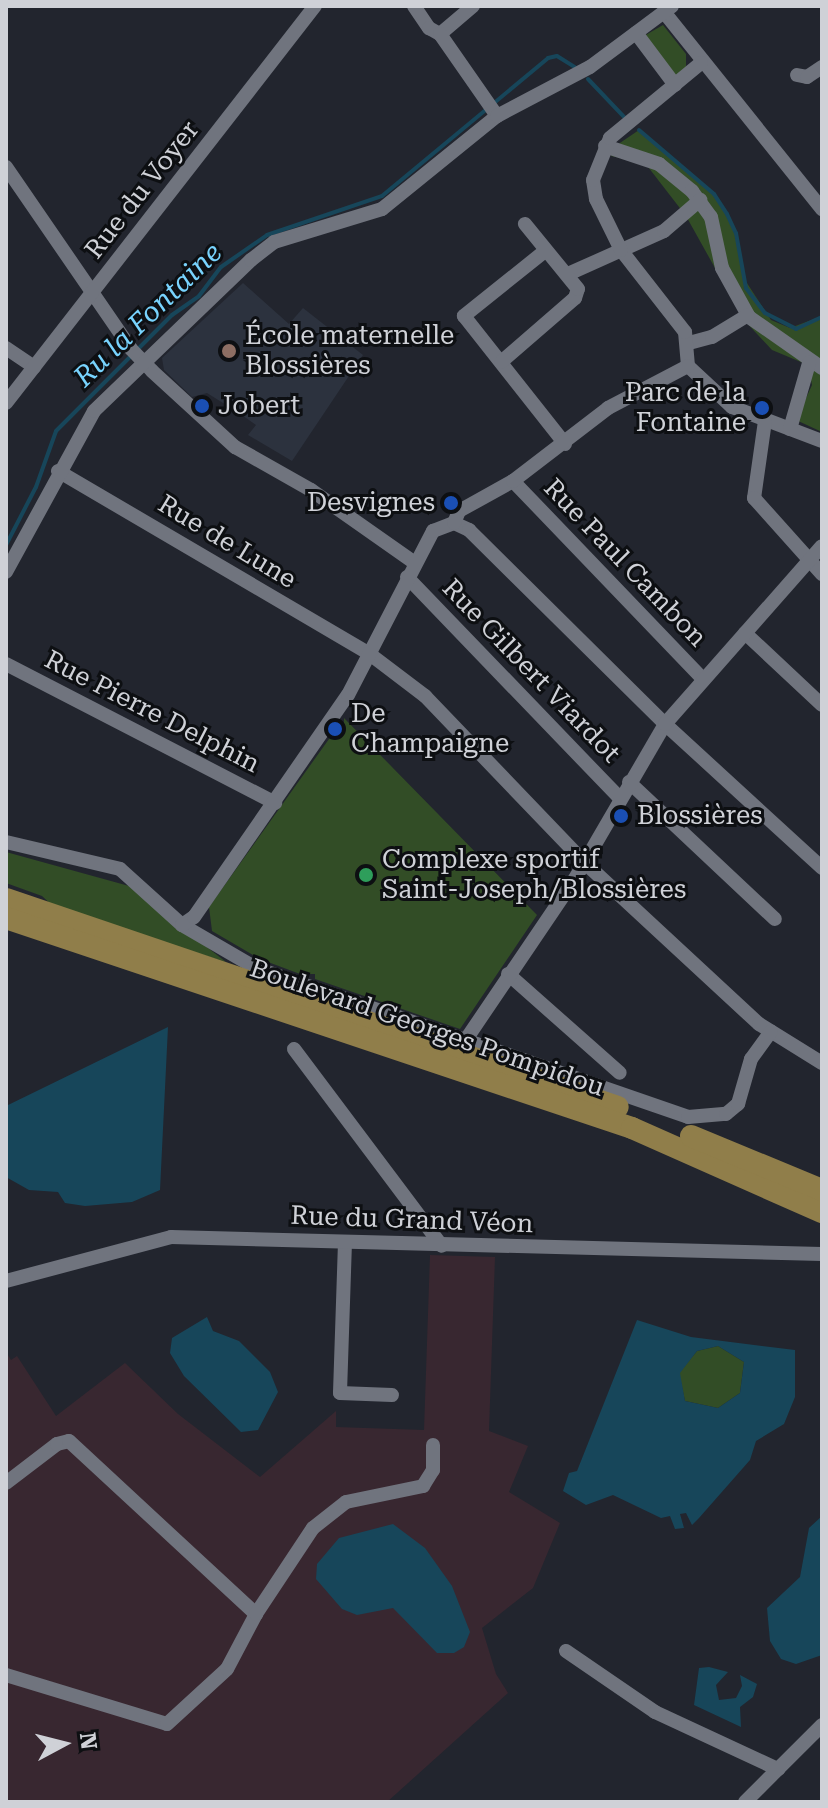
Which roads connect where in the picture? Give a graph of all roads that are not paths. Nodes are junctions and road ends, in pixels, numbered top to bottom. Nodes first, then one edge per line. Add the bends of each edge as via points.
1 (315, 6) edge
2 (414, 6) edge
3 (473, 6) edge
4 (668, 9) edge
5 (636, 33) junction
6 (440, 34) junction
7 (701, 63) junction
8 (822, 67) edge
9 (797, 75) dead end
10 (675, 85) junction
11 (496, 114) junction
12 (605, 146) junction
13 (6, 167) edge
14 (700, 200) junction
15 (822, 209) edge
16 (525, 224) dead end
17 (621, 250) junction
18 (545, 251) junction
19 (568, 274) junction
20 (92, 293) junction
21 (748, 315) junction
22 (689, 343) junction
23 (6, 348) edge
24 (139, 357) junction
25 (501, 362) junction
26 (688, 366) junction
27 (816, 366) edge
28 (34, 367) junction
29 (6, 403) edge
30 (765, 421) junction
31 (790, 429) junction
32 (822, 441) edge
33 (565, 444) junction
34 (58, 471) junction
35 (513, 481) junction
36 (454, 523) junction
37 (822, 546) edge
38 (809, 562) junction
39 (415, 563) junction
40 (6, 572) edge
41 (822, 574) edge
42 (407, 577) junction
43 (745, 633) junction
44 (371, 655) junction
45 (6, 664) edge
46 (703, 679) junction
47 (822, 705) edge
48 (665, 724) junction
49 (629, 782) junction
50 (620, 798) junction
51 (275, 803) junction
52 (6, 842) edge
53 (584, 862) junction
54 (822, 868) edge
55 (6, 899) edge
56 (6, 918) edge
57 (775, 919) dead end
58 (182, 925) junction
59 (508, 974) junction
60 (771, 1031) junction
61 (467, 1038) junction
62 (294, 1049) dead end
63 (822, 1063) edge
64 (620, 1073) dead end
65 (822, 1190) edge
66 (822, 1212) edge
67 (345, 1242) junction
68 (442, 1246) junction
69 (822, 1254) edge
70 (6, 1281) edge
71 (392, 1395) dead end
72 (433, 1445) dead end
73 (6, 1483) edge
74 (256, 1614) junction
75 (566, 1651) dead end
76 (6, 1675) edge
77 (822, 1725) edge
78 (778, 1769) junction
79 (745, 1802) edge

1 - 20 street, Rue du Voyer
2 - 6 street
3 - 6 street
4 - 5 street
4 - 7 street
5 - 10 street
5 - 11 street via 590,67
6 - 11 street
7 - 10 street
7 - 15 street
8 - 9 street via 807,77
10 - 12 street
11 - 24 street via 382,209 274,242
12 - 14 street via 659,164
12 - 17 street via 595,172 596,199
13 - 20 street
14 - 17 street via 664,231
14 - 21 street via 711,217 722,268
16 - 18 street
17 - 19 street
17 - 22 street
18 - 19 street
18 - 25 street via 464,316
19 - 25 street via 578,289 575,298
20 - 24 street
20 - 28 street, Rue du Voyer
21 - 22 street
21 - 27 street
22 - 26 street
23 - 28 street
24 - 34 street via 94,411
24 - 39 street via 235,447 311,490
25 - 33 street
26 - 30 street via 716,396
26 - 33 street via 608,408
27 - 31 street
28 - 29 street, Rue du Voyer
30 - 31 street
30 - 38 street via 754,498
31 - 32 street
33 - 35 street
34 - 40 street
34 - 44 street, Rue de Lune
35 - 36 street via 459,511
35 - 46 street, Rue Paul Cambon
36 - 39 street via 433,531
36 - 48 street via 469,530
37 - 38 street
38 - 41 street
38 - 43 street
39 - 42 street
42 - 44 street
42 - 50 street, Rue Gilbert Viardot
43 - 46 street
43 - 47 street
44 - 51 street
44 - 53 street, Rue de Lune via 425,696
45 - 51 street, Rue Pierre Delphin
46 - 48 street
48 - 49 street
48 - 54 street
49 - 50 street
49 - 57 street
50 - 53 street
51 - 58 street via 194,917
52 - 58 street via 120,869
53 - 59 street
53 - 60 street, Rue de Lune
55 - 65 main road, Boulevard Georges Pompidou via 575,1090
56 - 66 main road, Boulevard Georges Pompidou via 632,1128
58 - 61 street via 256,968
59 - 61 street
59 - 64 street
60 - 61 street via 751,1059 738,1104 708,1118 688,1117
60 - 63 street, Rue de Lune
62 - 68 street
67 - 68 street, Rue du Grand Véon
67 - 70 street, Rue du Grand Véon via 171,1237
67 - 71 street via 340,1393
68 - 69 street, Rue du Grand Véon
72 - 74 street via 433,1470 423,1486 346,1502 313,1528
73 - 74 street via 57,1444 69,1441
74 - 76 street via 227,1669 167,1724
75 - 78 street via 655,1712
77 - 78 street
78 - 79 street

